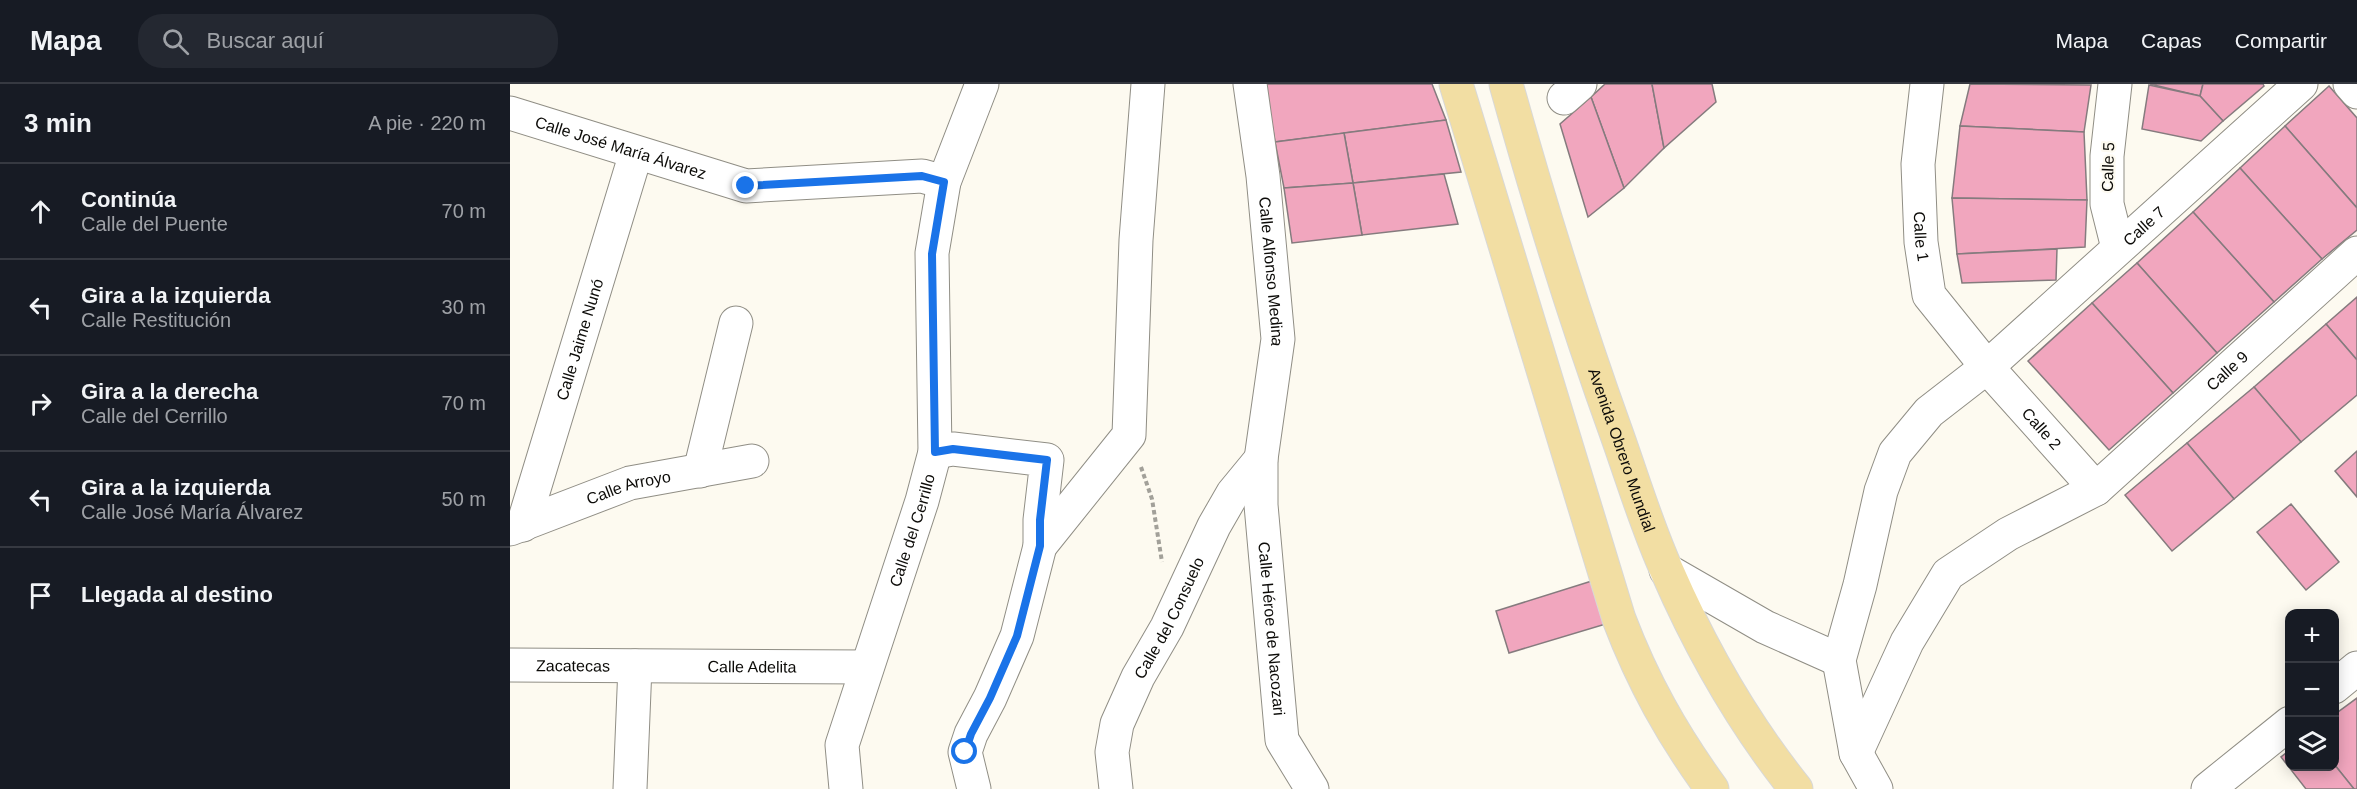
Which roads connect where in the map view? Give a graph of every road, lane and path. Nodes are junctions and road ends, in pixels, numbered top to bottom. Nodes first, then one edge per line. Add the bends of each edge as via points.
1 (1149, 84) edge
2 (1250, 84) edge
3 (1456, 84) edge
4 (1506, 84) edge
5 (1927, 84) edge
6 (2115, 84) edge
7 (2301, 84) edge
8 (2350, 84) edge
9 (983, 86) edge
10 (2357, 92) edge
11 (510, 113) edge
12 (636, 153) junction
13 (944, 182) junction
14 (2118, 248) junction
15 (2357, 253) edge
16 (736, 323) dead end
17 (1987, 367) junction
18 (1130, 435) junction
19 (935, 452) junction
20 (1261, 459) junction
21 (752, 461) dead end
22 (700, 471) junction
23 (2096, 489) junction
24 (517, 527) edge
25 (1040, 546) junction
26 (1666, 570) junction
27 (1163, 571) dead end
28 (1839, 660) junction
29 (510, 665) edge
30 (635, 666) junction
31 (867, 668) junction
32 (2357, 668) edge
33 (2339, 683) edge
34 (2285, 726) edge
35 (1856, 753) junction
36 (630, 789) edge
37 (846, 789) edge
38 (974, 789) edge
39 (1116, 789) edge
40 (1312, 789) edge
41 (1712, 789) edge
42 (1796, 789) edge
43 (1876, 789) edge
44 (2208, 789) edge

1 - 18 street via 1136,240
2 - 20 street, Calle Alfonso Medina via 1278,339
3 - 41 main road via 1619,619 1638,667 1682,747
4 - 26 main road, Avenida Obrero Mundial via 1596,377
5 - 17 street, Calle 1 via 1918,164 1921,242 1929,295
6 - 14 street, Calle 5 via 2107,156 2107,204
7 - 14 street, Calle 7
8 - 10 street
9 - 13 street, Calle del Cerrillo
11 - 12 street, Calle José María Álvarez
12 - 13 street, Calle José María Álvarez via 746,186 922,176
12 - 24 street, Calle Jaime Nunó
13 - 19 street, Calle del Cerrillo via 932,254
14 - 17 street, Calle 7
15 - 23 street, Calle 9
16 - 22 street
17 - 23 street, Calle 2
17 - 28 street, Calle 7 via 1929,412 1895,453 1881,491
18 - 25 street
18 - 27 path via 1152,499
19 - 25 street via 953,449 1047,460
19 - 31 street, Calle del Cerrillo
20 - 39 street, Calle del Consuelo via 1233,493 1219,518 1134,687 1118,724 1112,752
20 - 40 street, Calle Héroe de Nacozari via 1261,505 1282,740
21 - 22 street, Calle Arroyo
22 - 24 street, Calle Arroyo via 630,483
23 - 35 street, Calle 9 via 2008,534 1948,574 1906,642
25 - 38 street via 1017,636 965,752
26 - 28 street via 1765,627
26 - 42 main road, Avenida Obrero Mundial via 1697,635 1747,723
28 - 35 street
29 - 30 street, Zacatecas
30 - 31 street, Calle Adelita
30 - 36 street
31 - 37 street, Calle del Cerrillo via 842,745
32 - 33 street
34 - 44 street
35 - 43 street

